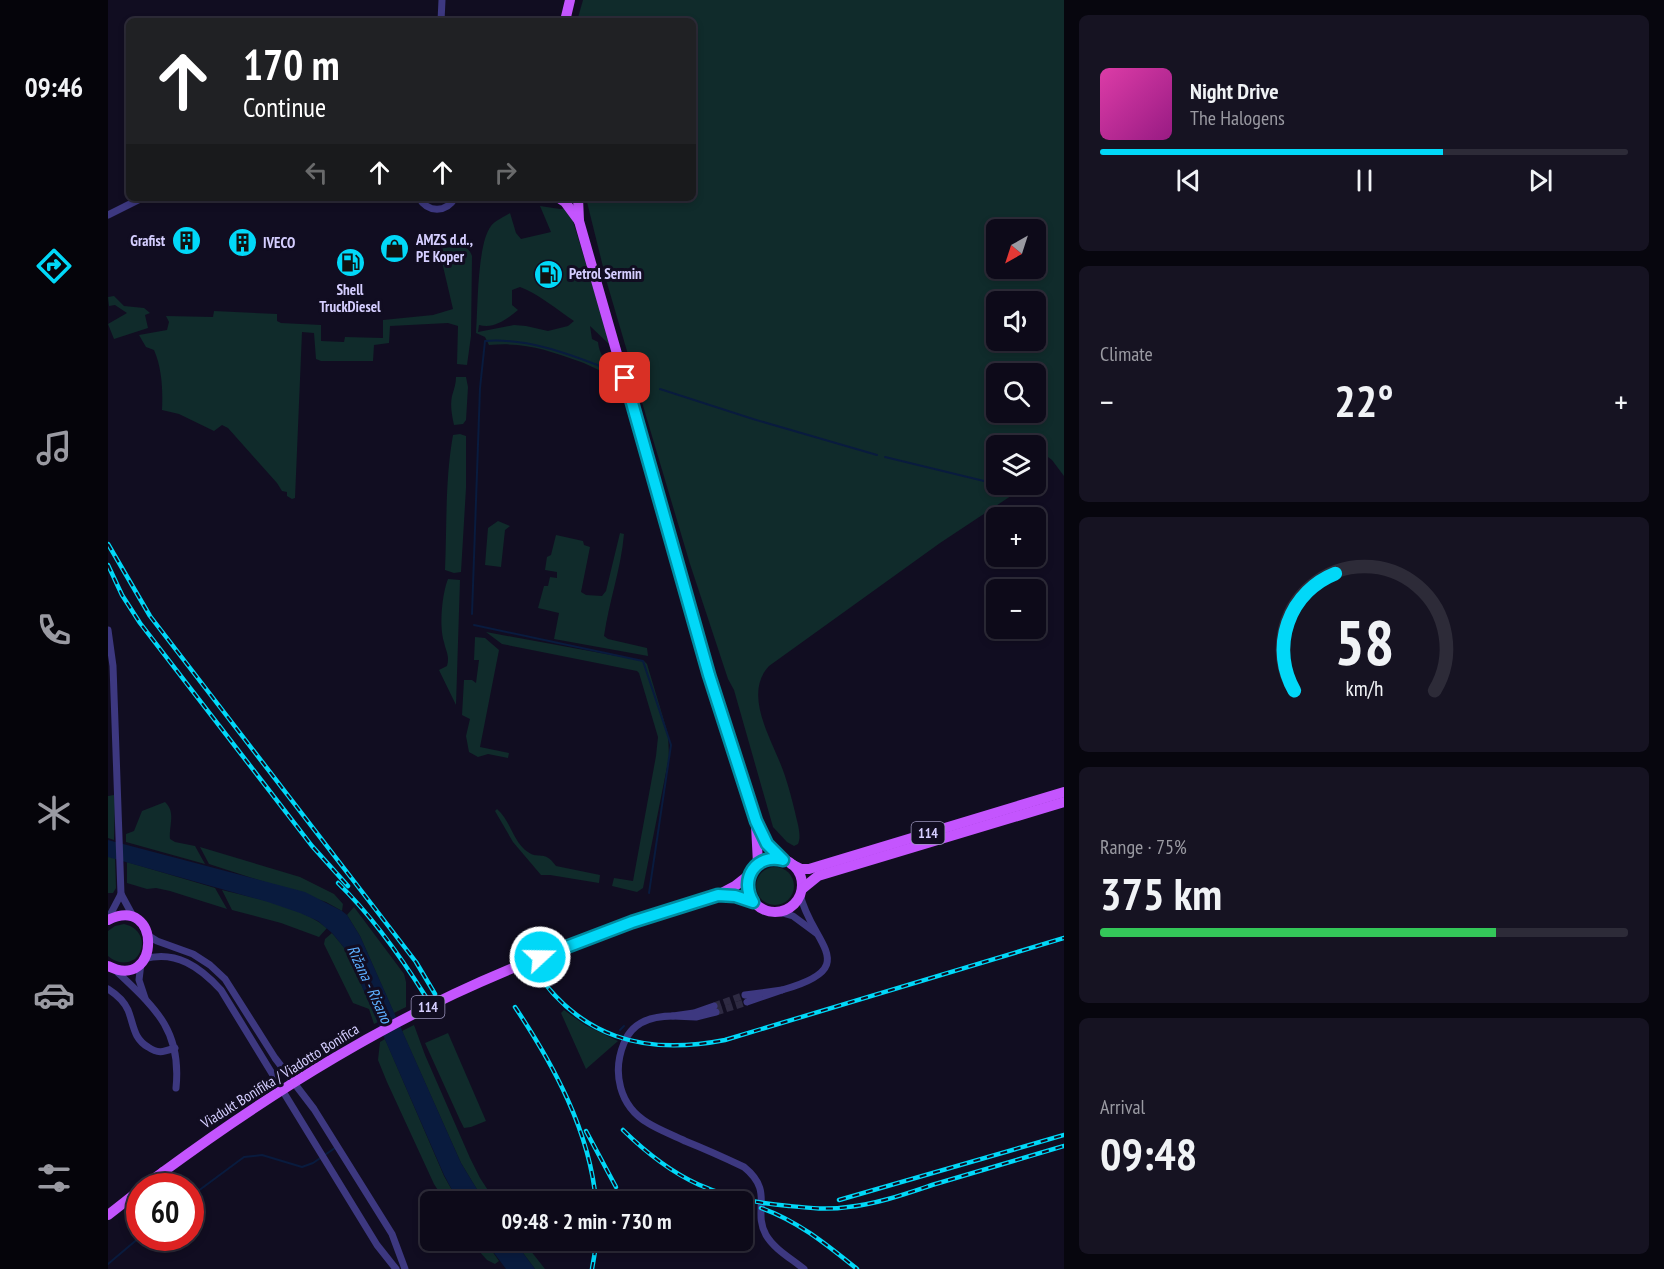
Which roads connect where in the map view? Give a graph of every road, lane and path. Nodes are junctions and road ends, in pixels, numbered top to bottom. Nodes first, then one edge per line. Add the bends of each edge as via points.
1 (442, 0) edge
2 (570, 0) edge
3 (441, 18) edge
4 (566, 18) edge
5 (136, 201) edge
6 (421, 201) edge
7 (453, 201) edge
8 (563, 201) edge
9 (577, 201) edge
10 (108, 215) edge
11 (579, 221) junction
12 (108, 630) edge
13 (1064, 792) edge
14 (118, 793) junction
15 (108, 794) edge
16 (1064, 802) edge
17 (756, 821) junction
18 (787, 862) junction
19 (758, 864) junction
20 (749, 876) junction
21 (801, 891) junction
22 (121, 892) junction
23 (718, 895) junction
24 (753, 902) junction
25 (779, 912) junction
26 (134, 918) junction
27 (108, 920) edge
28 (818, 935) junction
29 (149, 936) junction
30 (142, 961) junction
31 (110, 967) edge
32 (108, 989) edge
33 (746, 998) tunnel mouth
34 (146, 1001) junction
35 (715, 1009) tunnel mouth
36 (175, 1048) junction
37 (176, 1088) dead end
38 (162, 1173) edge
39 (126, 1201) edge
40 (108, 1215) edge
41 (396, 1269) edge
42 (405, 1269) edge
43 (804, 1269) edge

1 - 3 street
2 - 4 main road
5 - 10 street
6 - 7 street via 435,210 448,207
8 - 11 main road
9 - 11 main road
11 - 17 main road via 709,675
12 - 14 street
13 - 18 main road, 114 via 808,869
14 - 15 street
14 - 22 street
16 - 21 main road, 114 via 818,876
17 - 18 main road via 767,844
17 - 19 main road
18 - 19 main road, 114 via 770,859
18 - 21 main road via 800,875
19 - 20 main road, 114
20 - 23 main road, 114
20 - 24 main road via 748,890
21 - 25 main road, 114 via 790,908
21 - 28 street via 804,910
22 - 26 street
22 - 27 street
23 - 24 main road, 114
23 - 38 main road, Viadukt Bonifika / Viadotto Bonifica / 114, bridge via 578,942 444,999 301,1077
24 - 25 main road, 114 via 768,912
25 - 28 street via 793,916
26 - 27 main road
26 - 29 main road
28 - 33 street via 827,955 816,978
29 - 30 main road via 150,946
29 - 42 street via 193,954 225,979 342,1153 392,1234
30 - 31 main road via 125,970
30 - 34 street via 139,980
30 - 41 street via 161,955 179,959 195,965 221,990 377,1245
31 - 34 street
32 - 36 street via 127,1008 141,1043 162,1053
34 - 36 street via 167,1026
35 - 43 street via 644,1020 625,1039 619,1056 619,1085 626,1101 647,1123 750,1172 763,1196 765,1234
36 - 37 street
39 - 40 main road

